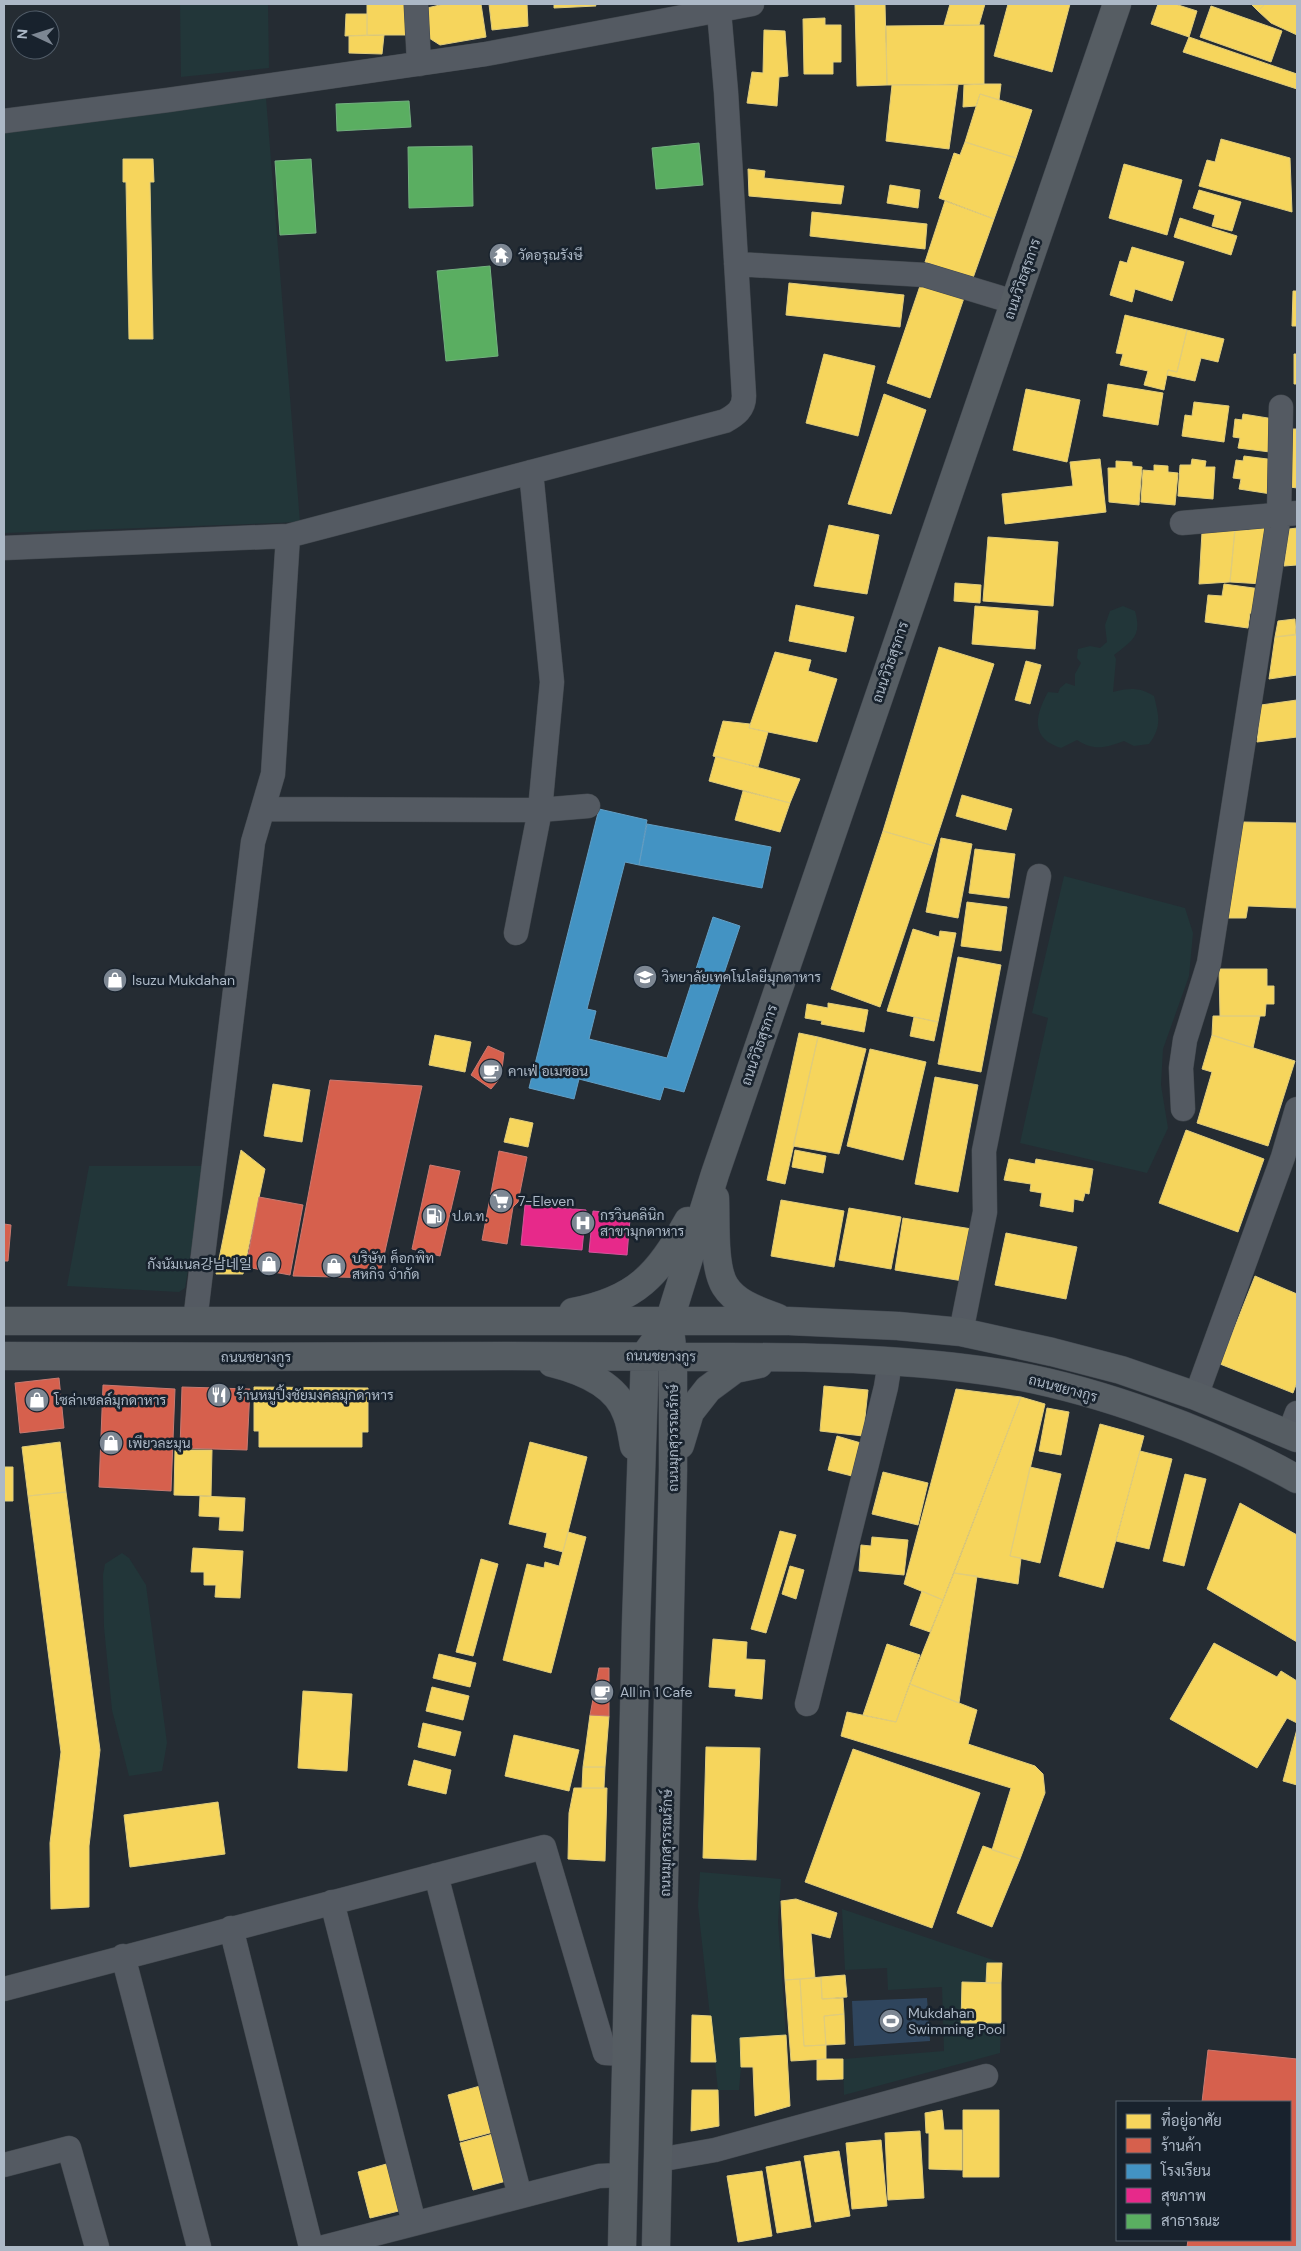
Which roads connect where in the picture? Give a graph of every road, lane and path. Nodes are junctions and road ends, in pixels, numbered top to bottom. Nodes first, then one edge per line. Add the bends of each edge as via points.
1 (416, 4) edge
2 (746, 4) edge
3 (1117, 4) edge
4 (718, 11) junction
5 (419, 64) junction
6 (4, 121) edge
7 (736, 264) junction
8 (1014, 302) junction
9 (1281, 407) dead end
10 (531, 472) junction
11 (1288, 514) edge
12 (1182, 523) dead end
13 (288, 536) junction
14 (4, 548) edge
15 (588, 806) dead end
16 (263, 809) junction
17 (540, 810) junction
18 (1039, 876) dead end
19 (516, 933) dead end
20 (1182, 1109) dead end
21 (1297, 1109) edge
22 (715, 1174) junction
23 (4, 1321) edge
24 (195, 1321) junction
25 (789, 1321) junction
26 (518, 1322) junction
27 (669, 1322) junction
28 (961, 1332) junction
29 (645, 1355) junction
30 (4, 1356) edge
31 (522, 1356) junction
32 (673, 1356) junction
33 (790, 1357) junction
34 (890, 1362) junction
35 (1196, 1396) junction
36 (1294, 1428) edge
37 (673, 1470) junction
38 (641, 1474) junction
39 (1297, 1479) edge
40 (807, 1704) dead end
41 (632, 1842) junction
42 (666, 1843) junction
43 (436, 1875) junction
44 (332, 1902) junction
45 (231, 1928) junction
46 (123, 1956) junction
47 (4, 1989) edge
48 (627, 2054) junction
49 (986, 2076) dead end
50 (658, 2160) junction
51 (4, 2165) edge
52 (624, 2175) junction
53 (520, 2196) junction
54 (414, 2223) junction
55 (96, 2247) edge
56 (199, 2247) edge
57 (310, 2247) edge
58 (324, 2247) edge
59 (622, 2247) edge
60 (656, 2247) edge

1 - 5 street
2 - 4 street
3 - 8 main road, ถนนวิวิธสุรการ
4 - 5 street
4 - 7 street
5 - 6 street
7 - 8 street via 925,275
7 - 10 street via 744,396 740,410 725,421
8 - 22 main road, ถนนวิวิธสุรการ
9 - 11 street
10 - 13 street
10 - 17 street via 552,682
11 - 12 street
11 - 20 street via 1209,963 1185,1040 1181,1068
13 - 14 street
13 - 16 street via 273,774
15 - 17 street
16 - 17 street
16 - 24 street via 253,842
17 - 19 street
18 - 28 street via 984,1151 984,1212
21 - 35 street
22 - 25 main road via 716,1256 725,1286 740,1301 758,1311
22 - 26 main road via 671,1252 654,1274 625,1296 592,1308
22 - 27 main road, ถนนวิวิธสุรการ
23 - 24 main road
24 - 26 main road
25 - 27 main road
25 - 28 main road
26 - 27 main road
27 - 29 main road
27 - 32 main road, ถนนมุกสุวรรณรักษ์
28 - 35 main road via 1121,1370
29 - 31 main road, ถนนชยางกูร
29 - 32 main road, ถนนชยางกูร
29 - 38 main road, ถนนมุกสุวรรณรักษ์
30 - 31 main road, ถนนชยางกูร
31 - 38 main road via 593,1377 613,1394 627,1413
32 - 33 main road, ถนนชยางกูร
32 - 37 main road, ถนนมุกสุวรรณรักษ์
33 - 34 main road, ถนนชยางกูร
33 - 37 main road via 735,1369 708,1389 690,1412
34 - 39 main road, ถนนชยางกูร via 999,1373 1110,1400 1184,1426
34 - 40 street
35 - 36 main road
37 - 42 main road, ถนนมุกสุวรรณรักษ์
38 - 41 main road, ถนนมุกสุวรรณรักษ์
41 - 42 main road
41 - 48 main road, ถนนมุกสุวรรณรักษ์
42 - 50 main road, ถนนมุกสุวรรณรักษ์
43 - 44 street
43 - 48 street via 544,1847 605,2053
43 - 53 street
44 - 45 street
44 - 54 street
45 - 46 street
45 - 57 street
46 - 47 street
46 - 56 street
48 - 52 main road, ถนนมุกสุวรรณรักษ์
49 - 50 street via 715,2150
50 - 60 main road, ถนนมุกสุวรรณรักษ์
51 - 55 street via 69,2148
52 - 53 street via 599,2176
52 - 59 main road, ถนนมุกสุวรรณรักษ์
53 - 54 street
54 - 58 street

